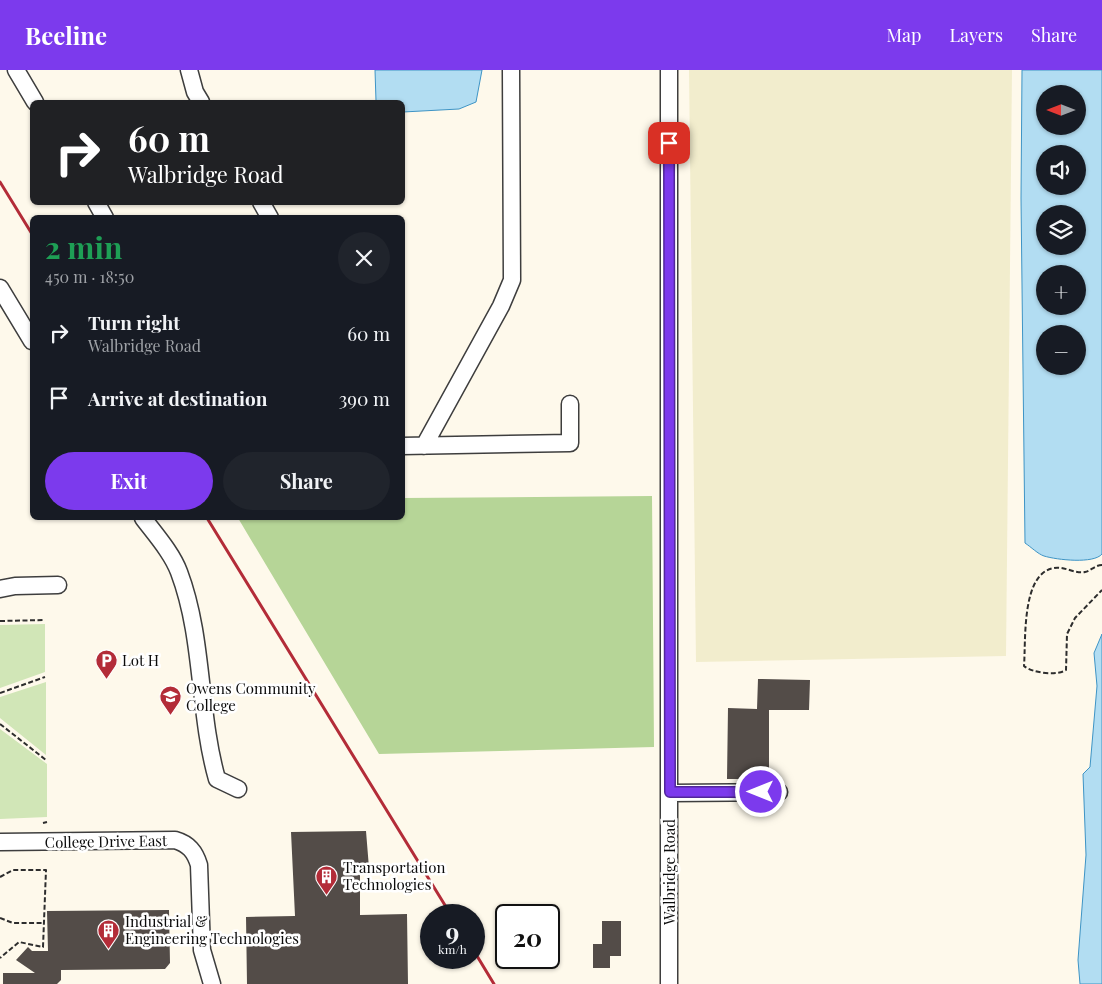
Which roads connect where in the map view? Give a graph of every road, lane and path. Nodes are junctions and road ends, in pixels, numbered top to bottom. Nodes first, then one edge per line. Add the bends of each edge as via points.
1 (16, 70) edge
2 (189, 70) edge
3 (511, 70) edge
4 (669, 70) edge
5 (34, 100) edge
6 (200, 100) edge
7 (0, 288) edge
8 (30, 338) edge
9 (570, 404) dead end
10 (405, 444) edge
11 (424, 446) junction
12 (144, 520) edge
13 (1102, 565) edge
14 (58, 585) dead end
15 (0, 589) edge
16 (1102, 590) edge
17 (45, 620) dead end
18 (0, 621) edge
19 (46, 677) dead end
20 (0, 693) edge
21 (0, 724) edge
22 (46, 760) dead end
23 (238, 789) dead end
24 (670, 792) junction
25 (780, 792) dead end
26 (47, 822) dead end
27 (43, 823) dead end
28 (0, 842) edge
29 (0, 877) edge
30 (0, 918) edge
31 (44, 923) junction
32 (0, 958) edge
33 (212, 984) edge
34 (669, 984) edge

1 - 5 street
2 - 6 street
3 - 11 street via 512,280
4 - 24 street, Walbridge Road
7 - 8 street
9 - 11 street via 570,443
10 - 11 street
12 - 23 street via 178,570 190,610 209,750 217,779
13 - 16 path via 1084,573 1069,568 1052,568 1035,580 1029,594 1024,666 1029,670 1061,673 1066,670 1067,634 1075,618
14 - 15 street
17 - 18 path
19 - 20 path
21 - 22 path
24 - 25 street
24 - 34 street, Walbridge Road
26 - 27 path
28 - 33 street, College Drive East via 184,842 199,865 202,950
29 - 31 path via 13,870 46,870
30 - 31 path via 13,924
31 - 32 path via 43,947 19,942

